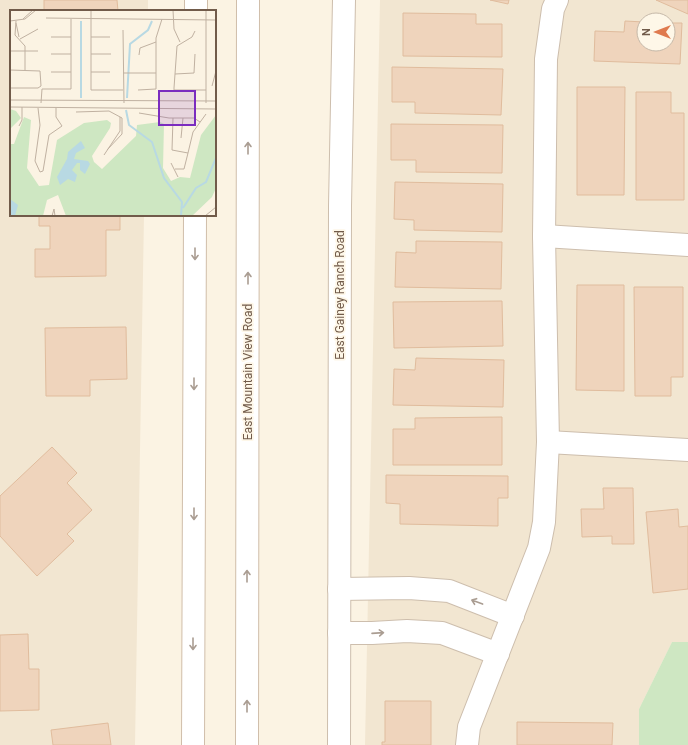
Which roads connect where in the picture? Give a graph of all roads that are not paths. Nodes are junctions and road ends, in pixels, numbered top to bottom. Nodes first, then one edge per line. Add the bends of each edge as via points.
1 (248, 0) edge
2 (344, 0) edge
3 (557, 0) edge
4 (195, 216) edge
5 (544, 236) junction
6 (688, 245) edge
7 (548, 442) junction
8 (688, 450) edge
9 (339, 589) junction
10 (513, 616) junction
11 (339, 633) junction
12 (498, 654) junction
13 (193, 745) edge
14 (247, 745) edge
15 (339, 745) edge
16 (467, 745) edge

14 -> 1 street, East Mountain View Road
2 - 9 street, East Gainey Ranch Road via 340,206
3 - 5 street via 553,9 546,59
4 -> 13 street
5 - 6 street
5 - 7 street
7 - 8 street
7 - 10 street via 544,522 539,548
10 -> 9 street via 449,592 410,588
9 - 11 street, East Gainey Ranch Road
10 - 12 street
11 -> 12 street via 442,633
11 - 15 street, East Gainey Ranch Road
12 - 16 street via 469,727

